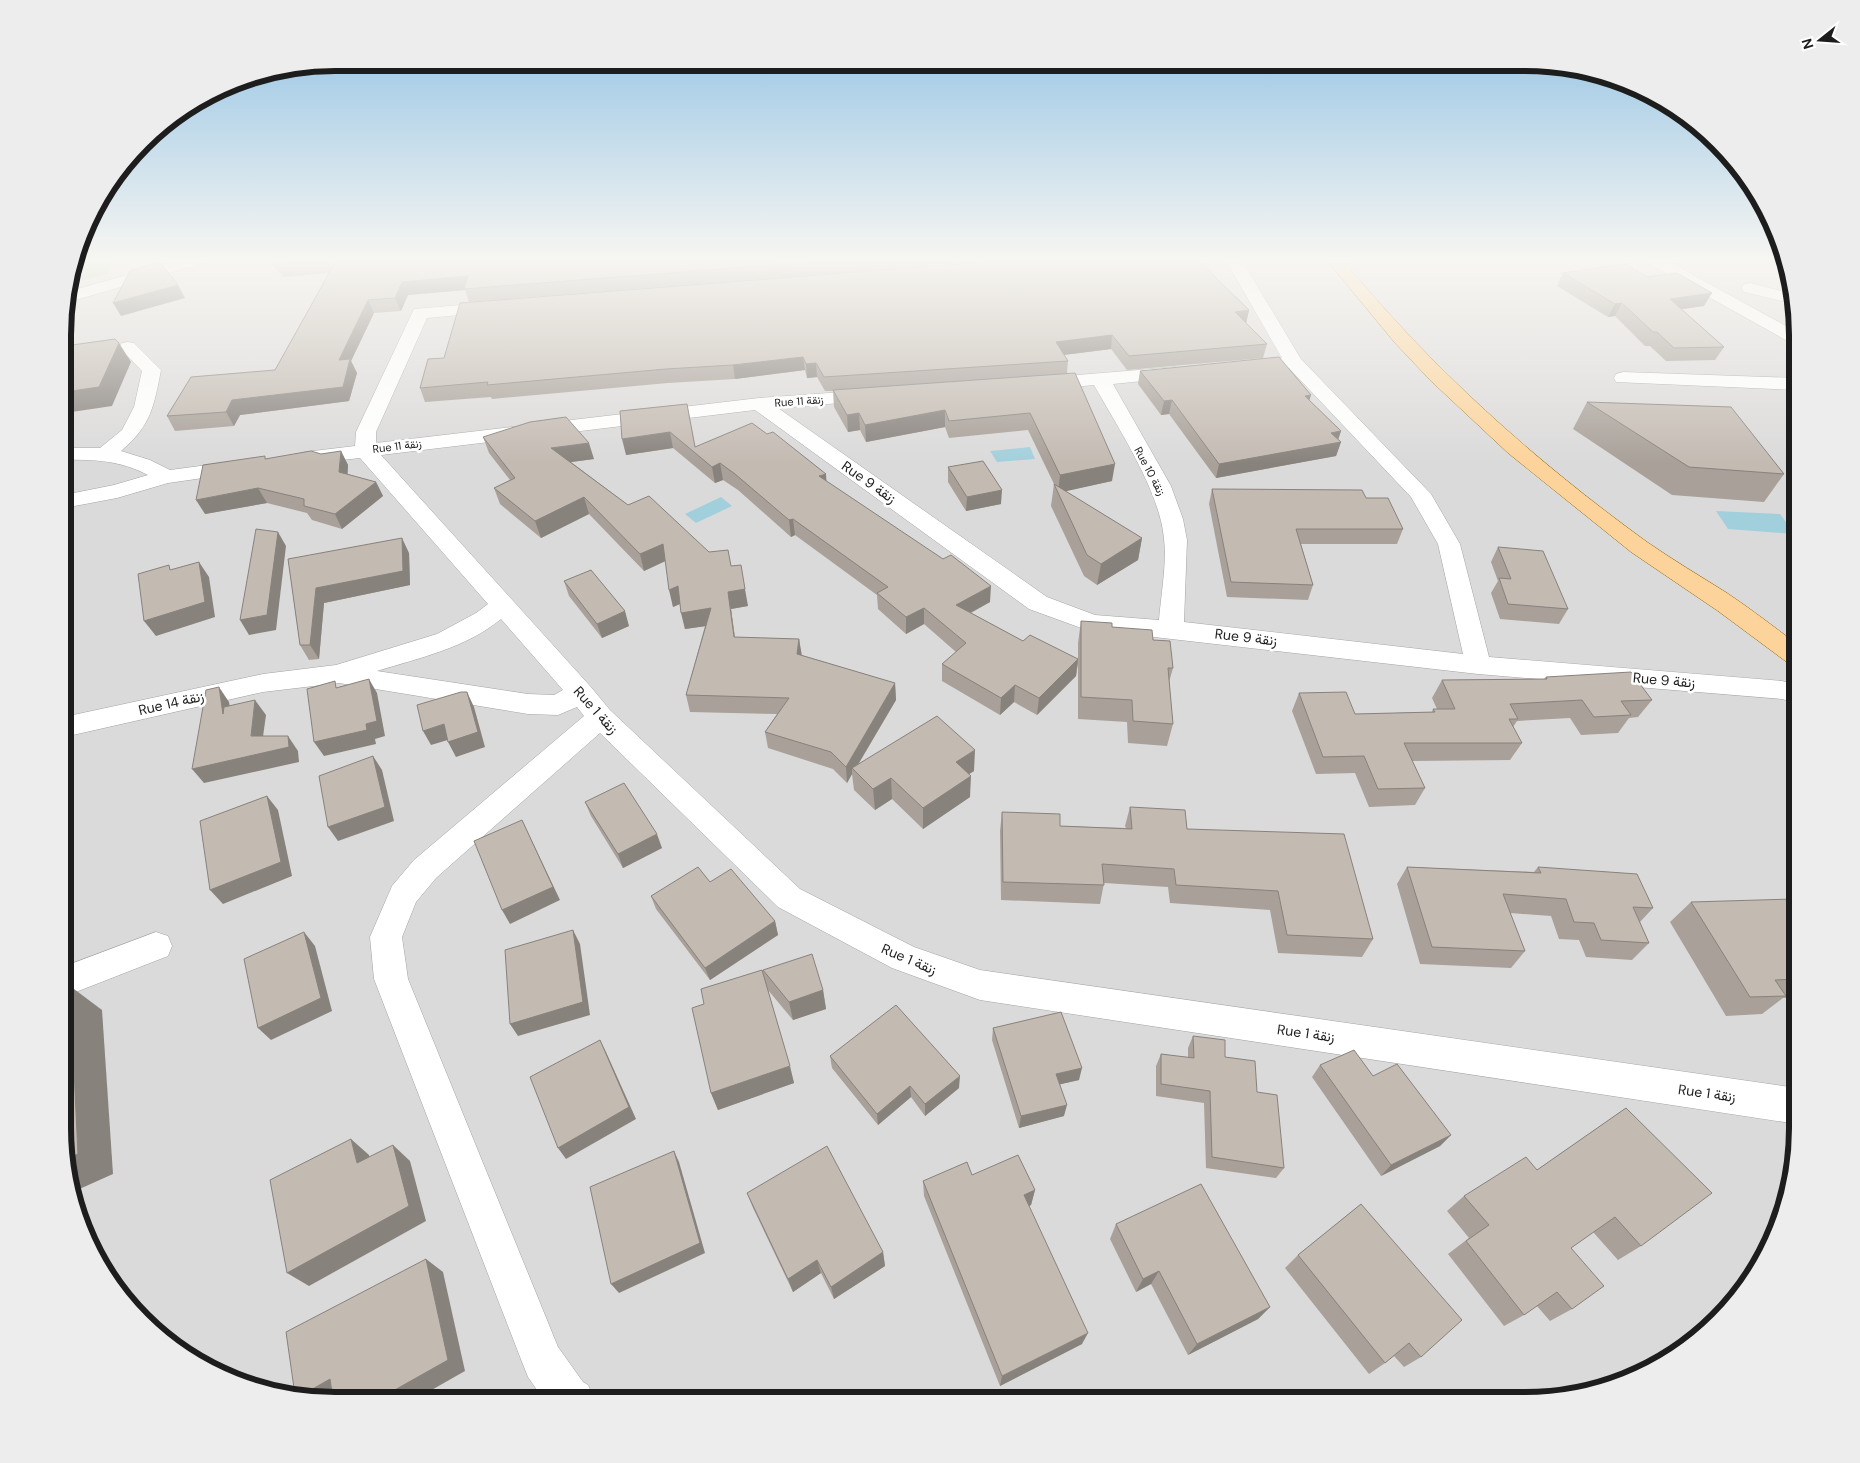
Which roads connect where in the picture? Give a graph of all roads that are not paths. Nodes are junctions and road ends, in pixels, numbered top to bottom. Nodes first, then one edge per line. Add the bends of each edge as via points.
1 (414, 327) edge
2 (1273, 327) edge
3 (1391, 327) edge
4 (1777, 327) edge
5 (1789, 334) edge
6 (128, 347) dead end
7 (1294, 362) junction
8 (1226, 368) edge
9 (1197, 371) edge
10 (1623, 378) dead end
11 (1100, 380) junction
12 (1789, 384) edge
13 (1022, 385) edge
14 (886, 395) edge
15 (759, 404) junction
16 (366, 450) junction
17 (106, 453) junction
18 (71, 454) edge
19 (290, 460) edge
20 (261, 464) edge
21 (166, 477) junction
22 (71, 501) edge
23 (502, 605) junction
24 (1726, 605) junction
25 (1171, 629) junction
26 (1789, 637) edge
27 (1789, 651) edge
28 (1478, 665) junction
29 (337, 674) junction
30 (1789, 692) edge
31 (590, 705) junction
32 (114, 717) junction
33 (71, 726) edge
34 (71, 743) edge
35 (156, 946) dead end
36 (71, 979) edge
37 (1789, 1105) edge
38 (564, 1392) edge

1 - 16 street via 366,432
2 - 7 street
3 - 24 main road via 1528,459 1640,548
4 - 5 street
6 - 17 street via 152,370 144,407 130,433
7 - 8 street
7 - 28 street via 1420,494 1436,519 1448,544
9 - 11 street
10 - 12 street
11 - 13 street
11 - 25 street, Rue 10 زنقة via 1160,486 1172,519 1176,540
14 - 15 street, Rue 11 زنقة
15 - 16 street, Rue 11 زنقة
15 - 25 street, Rue 9 زنقة via 1038,603 1093,623
16 - 19 street, Rue 11 زنقة
16 - 23 street, Rue 1 زنقة
17 - 18 street
17 - 21 street via 147,466
20 - 21 street
21 - 22 street
23 - 29 street, Rue 14 زنقة via 485,619 446,640
23 - 31 street, Rue 1 زنقة
24 - 26 main road
24 - 27 main road
25 - 28 street, Rue 9 زنقة
28 - 30 street, Rue 9 زنقة
29 - 31 street, Rue 14 زنقة via 528,704
29 - 32 street, Rue 14 زنقة via 262,683
31 - 37 street, Rue 1 زنقة via 789,898 897,955 945,974 980,985
31 - 38 street via 425,869 403,895 386,937 391,978 543,1362
32 - 33 street, Rue 14 زنقة
32 - 34 street
35 - 36 street

